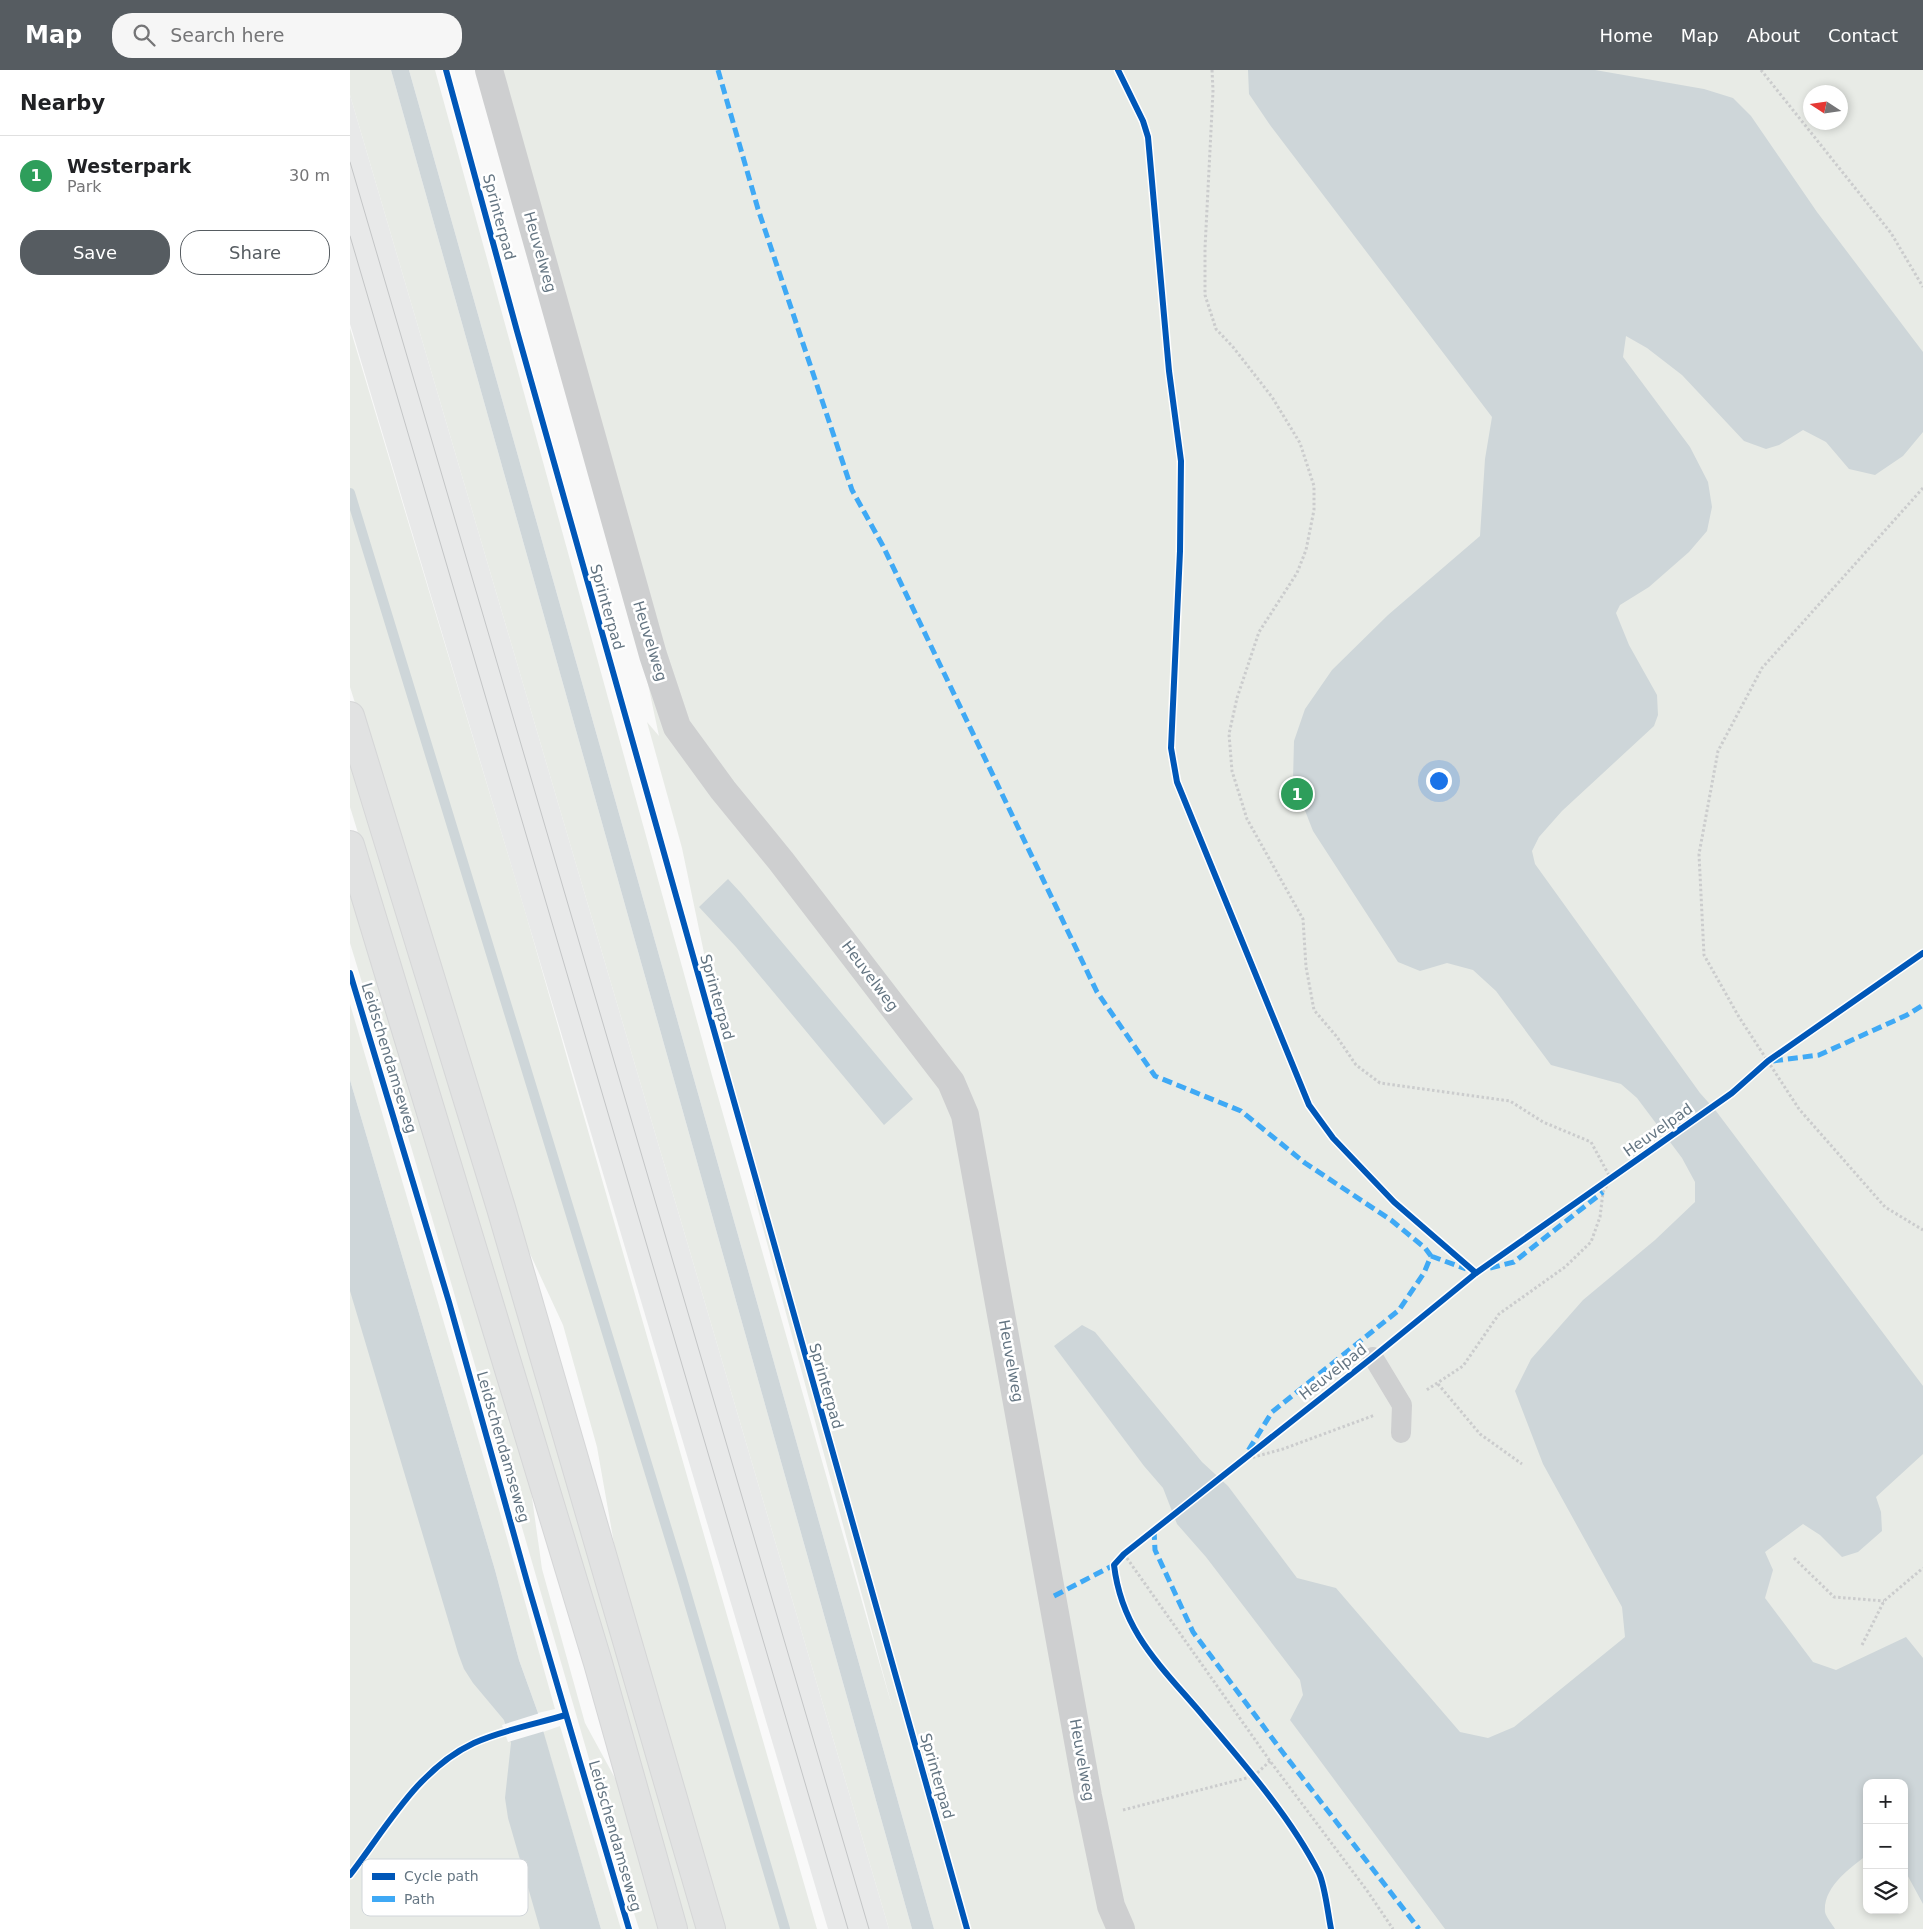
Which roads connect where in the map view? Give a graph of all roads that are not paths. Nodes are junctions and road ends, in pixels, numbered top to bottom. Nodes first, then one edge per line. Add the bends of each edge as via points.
1 (490, 70) edge
2 (350, 716) edge
3 (350, 845) edge
4 (1373, 1357) dead end
5 (1401, 1433) dead end
6 (673, 1929) edge
7 (711, 1929) edge
8 (1120, 1929) edge

1 - 8 street, Heuvelweg via 653,655 677,727 952,1082 966,1115 1093,1817 1111,1906
2 - 7 main road via 501,1208
3 - 6 main road, Leidschendamseweg via 598,1663
4 - 5 lane via 1402,1405

